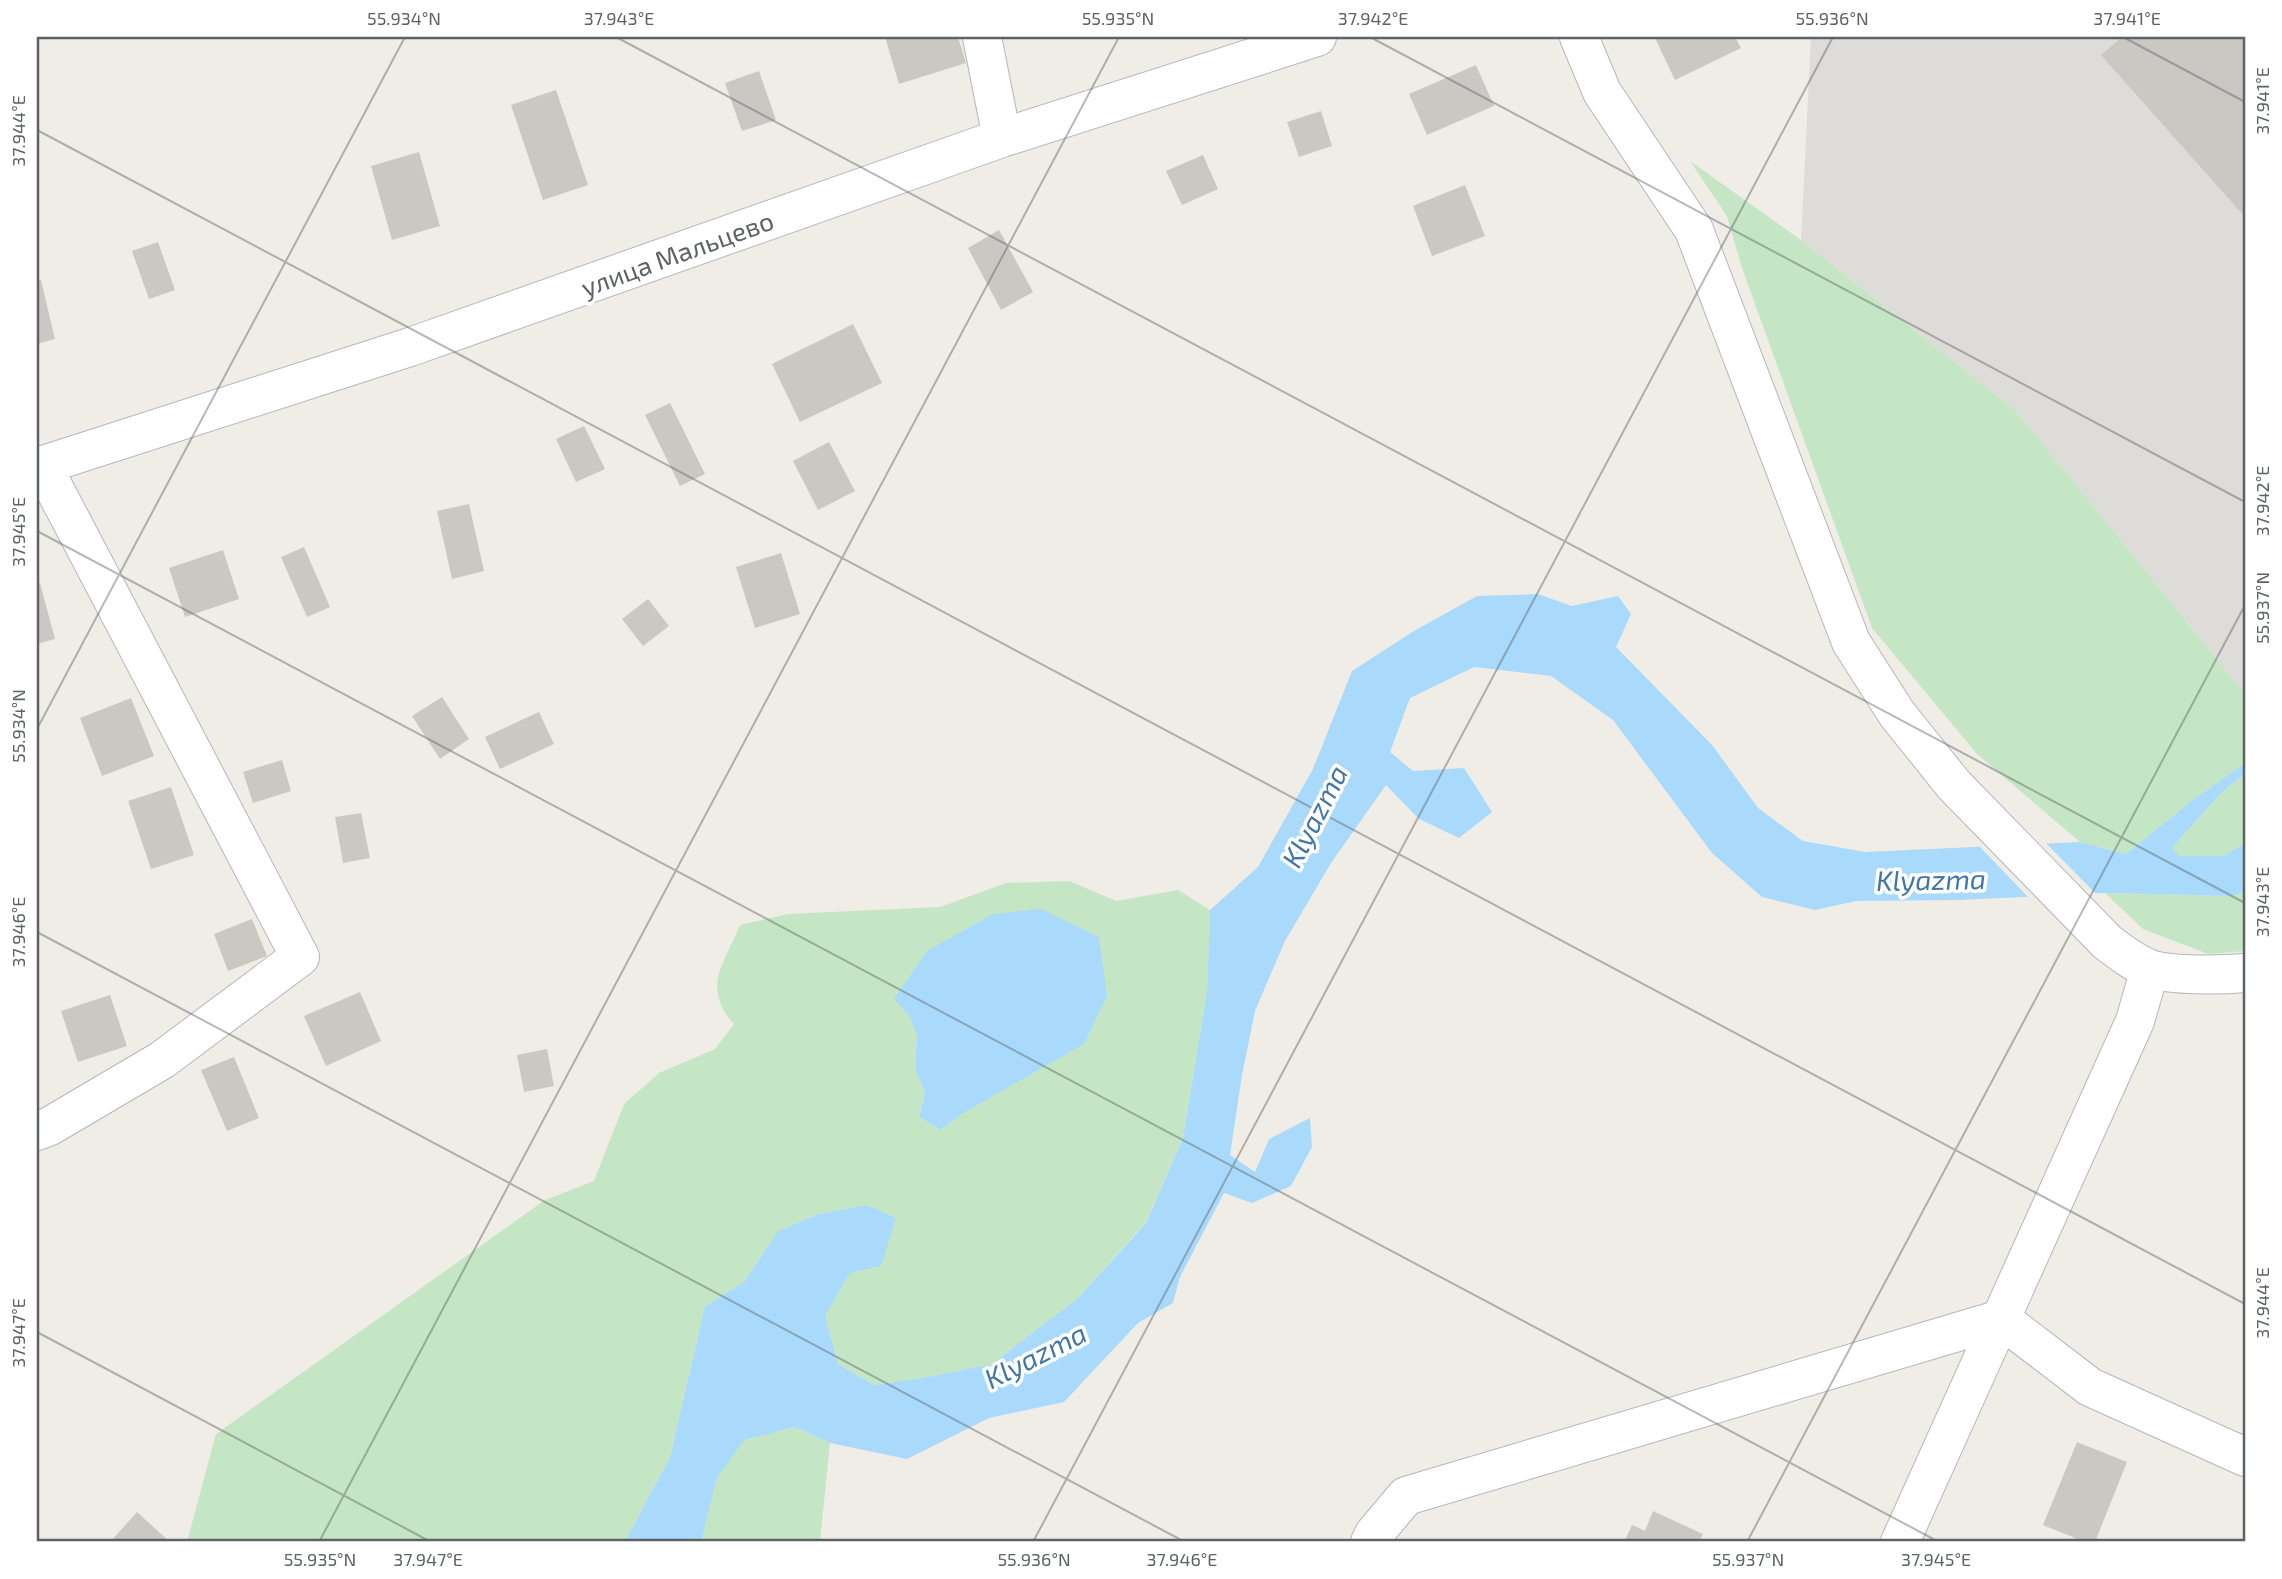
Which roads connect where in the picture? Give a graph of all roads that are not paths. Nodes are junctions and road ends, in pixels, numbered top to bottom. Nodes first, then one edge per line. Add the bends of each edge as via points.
1 (982, 37) edge
2 (1317, 37) edge
3 (1579, 37) edge
4 (1002, 138) junction
5 (39, 466) edge
6 (2150, 969) junction
7 (2245, 973) edge
8 (37, 1131) edge
9 (2001, 1319) junction
10 (2245, 1457) edge
11 (1370, 1542) edge
12 (1900, 1542) edge

1 - 4 street
2 - 4 street, улица Мальцево
3 - 6 street via 1602,92 1694,230 1851,642 1897,714 1954,785 2107,942
4 - 5 street, улица Мальцево via 410,347
5 - 8 street via 300,957 162,1060
6 - 7 street
6 - 9 street via 2135,1021
9 - 10 street via 2090,1387
9 - 11 street via 1406,1496
9 - 12 street

